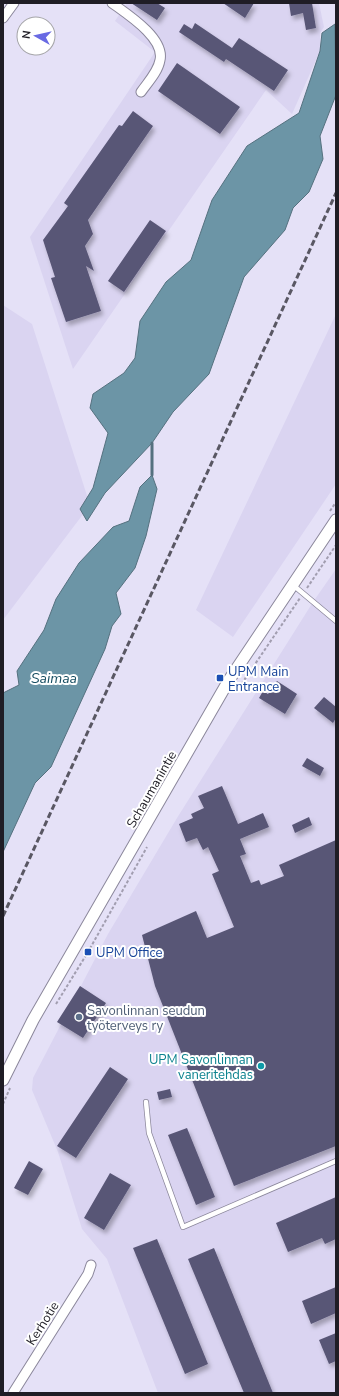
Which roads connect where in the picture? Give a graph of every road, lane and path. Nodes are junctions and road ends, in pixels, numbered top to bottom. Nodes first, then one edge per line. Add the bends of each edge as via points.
1 (14, 3) edge
2 (112, 3) edge
3 (3, 18) edge
4 (141, 92) dead end
5 (336, 520) edge
6 (336, 545) edge
7 (292, 585) junction
8 (303, 594) junction
9 (336, 622) edge
10 (232, 698) dead end
11 (148, 845) dead end
12 (54, 1006) dead end
13 (7, 1082) edge
14 (146, 1102) dead end
15 (3, 1104) edge
16 (336, 1161) edge
17 (92, 1265) dead end
18 (13, 1393) edge

1 - 3 street
2 - 4 street via 146,30 160,50 155,73
5 - 7 street, Schaumanintie
6 - 8 path
7 - 8 lane
7 - 13 street, Schaumanintie via 229,680 33,1020
8 - 9 lane
8 - 10 path
11 - 12 path via 88,952
13 - 15 path
14 - 16 lane via 149,1133 183,1226
17 - 18 street, Kerhotie

